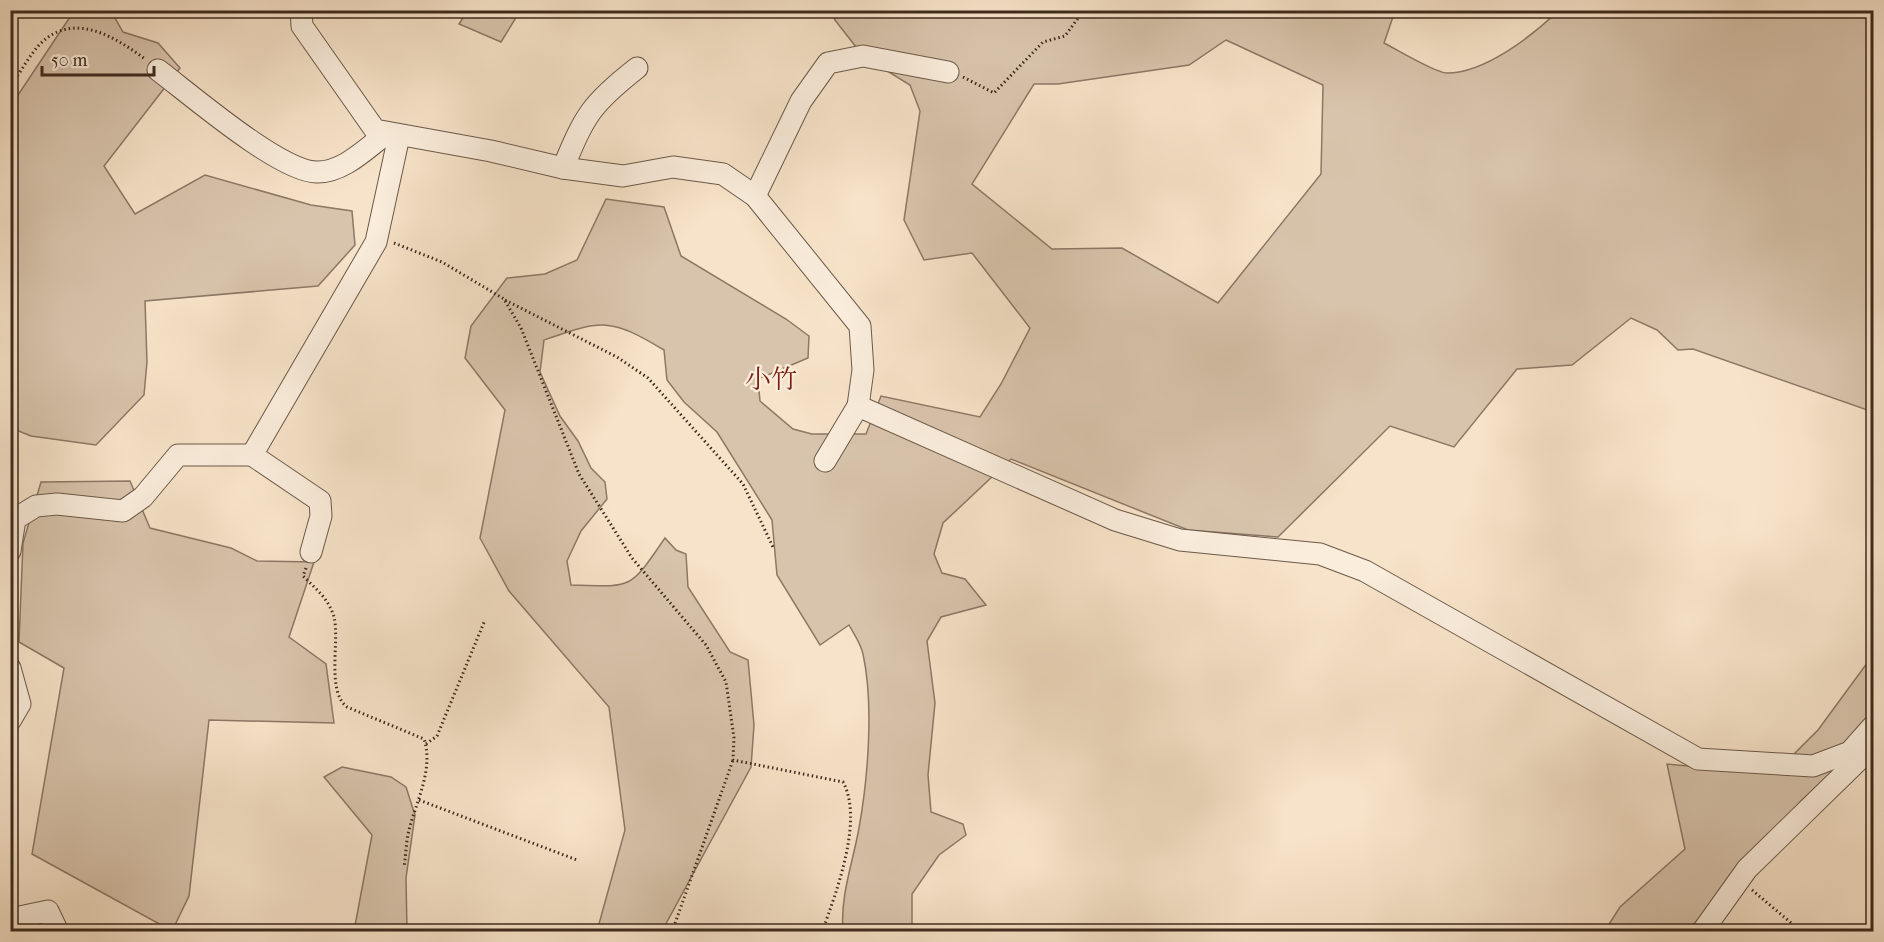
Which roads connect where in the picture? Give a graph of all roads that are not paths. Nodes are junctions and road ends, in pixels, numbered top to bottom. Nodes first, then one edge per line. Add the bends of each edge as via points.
1 (301, 10) edge
2 (637, 68) dead end
3 (158, 70) road end
4 (948, 72) road end
5 (393, 134) junction
6 (563, 168) junction
7 (754, 196) junction
8 (858, 406) junction
9 (252, 455) junction
10 (825, 461) dead end
11 (10, 551) edge
12 (312, 552) road end
13 (10, 668) edge
14 (10, 721) edge
15 (1874, 725) edge
16 (1874, 746) edge
17 (10, 919) edge
18 (58, 932) edge
19 (1702, 932) edge

1 - 5 street via 302,26 375,130
2 - 6 street via 602,95 583,120
3 - 5 street via 280,161 316,172 346,164
4 - 7 street via 863,56 828,63 801,101
5 - 6 street
5 - 9 street via 378,236 361,272
6 - 7 street via 623,176 673,167 723,174
7 - 8 street via 860,326 863,370
8 - 10 street
8 - 15 street via 1115,520 1180,540 1320,554 1365,571 1698,759 1813,766 1850,752
9 - 11 street via 178,455 143,497 123,511 57,504 36,506 15,519
9 - 12 street via 320,501 321,516
13 - 14 street via 20,704
16 - 19 street via 1747,869
17 - 18 street via 48,911

